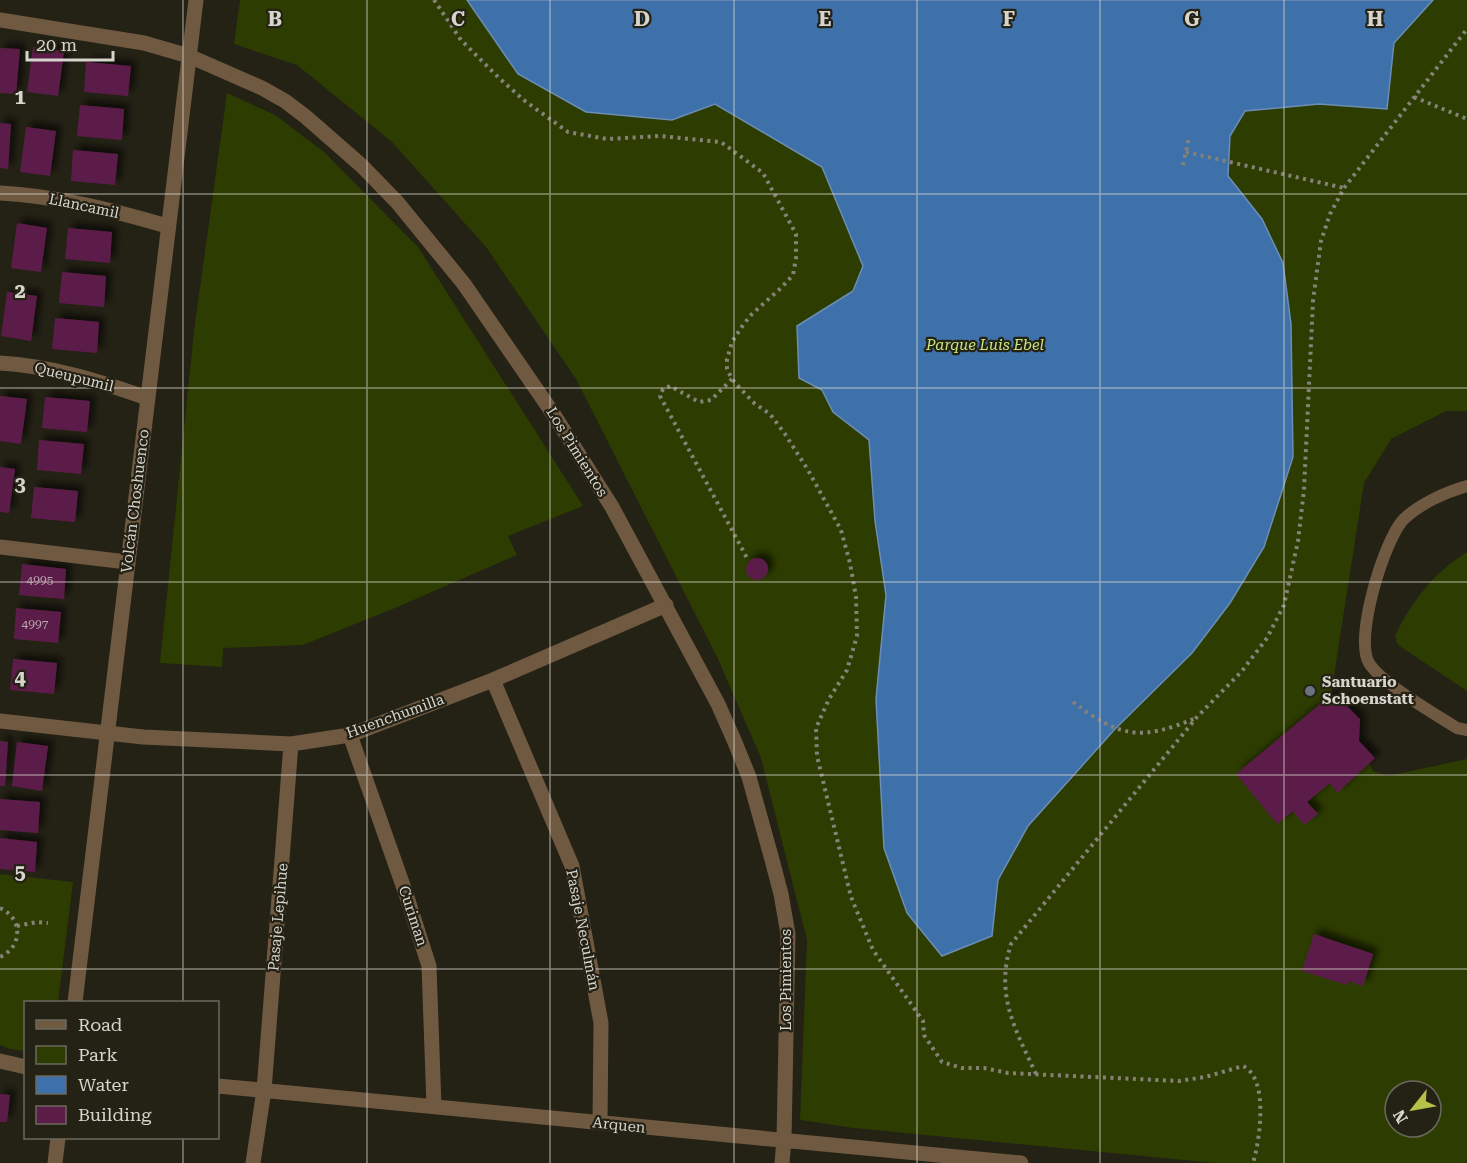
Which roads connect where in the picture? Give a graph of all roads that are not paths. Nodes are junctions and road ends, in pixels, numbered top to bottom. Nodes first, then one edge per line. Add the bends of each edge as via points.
1 (196, 0) edge
2 (4, 22) edge
3 (189, 56) junction
4 (0, 193) edge
5 (167, 226) junction
6 (0, 363) edge
7 (147, 398) junction
8 (1467, 486) edge
9 (0, 547) edge
10 (127, 562) junction
11 (666, 605) junction
12 (493, 680) junction
13 (0, 722) edge
14 (1467, 730) edge
15 (107, 732) junction
16 (350, 735) junction
17 (291, 744) junction
18 (75, 1001) edge
19 (0, 1061) edge
20 (24, 1067) edge
21 (219, 1086) edge
22 (264, 1090) junction
23 (434, 1106) junction
24 (600, 1123) junction
25 (58, 1139) edge
26 (784, 1140) junction
27 (971, 1161) edge
28 (55, 1163) edge
29 (253, 1163) edge
30 (782, 1163) edge
31 (1021, 1163) edge

1 - 3 street, Volcán Choshuenco
2 - 3 street, Los Pimientos via 144,43
3 - 5 street, Volcán Choshuenco
3 - 11 street, Los Pimientos via 285,101 345,149 397,202 464,284 554,415 612,507
4 - 5 street, Llancamil via 66,200
5 - 7 street, Volcán Choshuenco
6 - 7 street, Queupumil via 59,371
7 - 10 street, Volcán Choshuenco
8 - 14 lane via 1427,503 1394,533 1366,614 1365,645 1367,660 1386,681 1456,728
9 - 10 street
10 - 15 street, Volcán Choshuenco
11 - 12 street, Huenchumilla
11 - 26 street, Los Pimientos via 749,777 781,894 788,934
12 - 16 street, Huenchumilla
12 - 24 street, Pasaje Neculmán via 572,867 601,1023
13 - 15 street, Huenchumilla
15 - 17 street, Huenchumilla
15 - 18 street, Volcán Choshuenco
16 - 17 street, Huenchumilla
16 - 23 street, Curiman via 429,966
17 - 22 street, Pasaje Lepihue
19 - 20 street
21 - 22 street, Arquen
22 - 23 street, Arquen
22 - 29 street, Pasaje Lepihue
23 - 24 street, Arquen
24 - 26 street, Arquen
25 - 28 street
26 - 27 street, Arquen
26 - 30 street, Los Pimientos
27 - 31 street, Arquen

